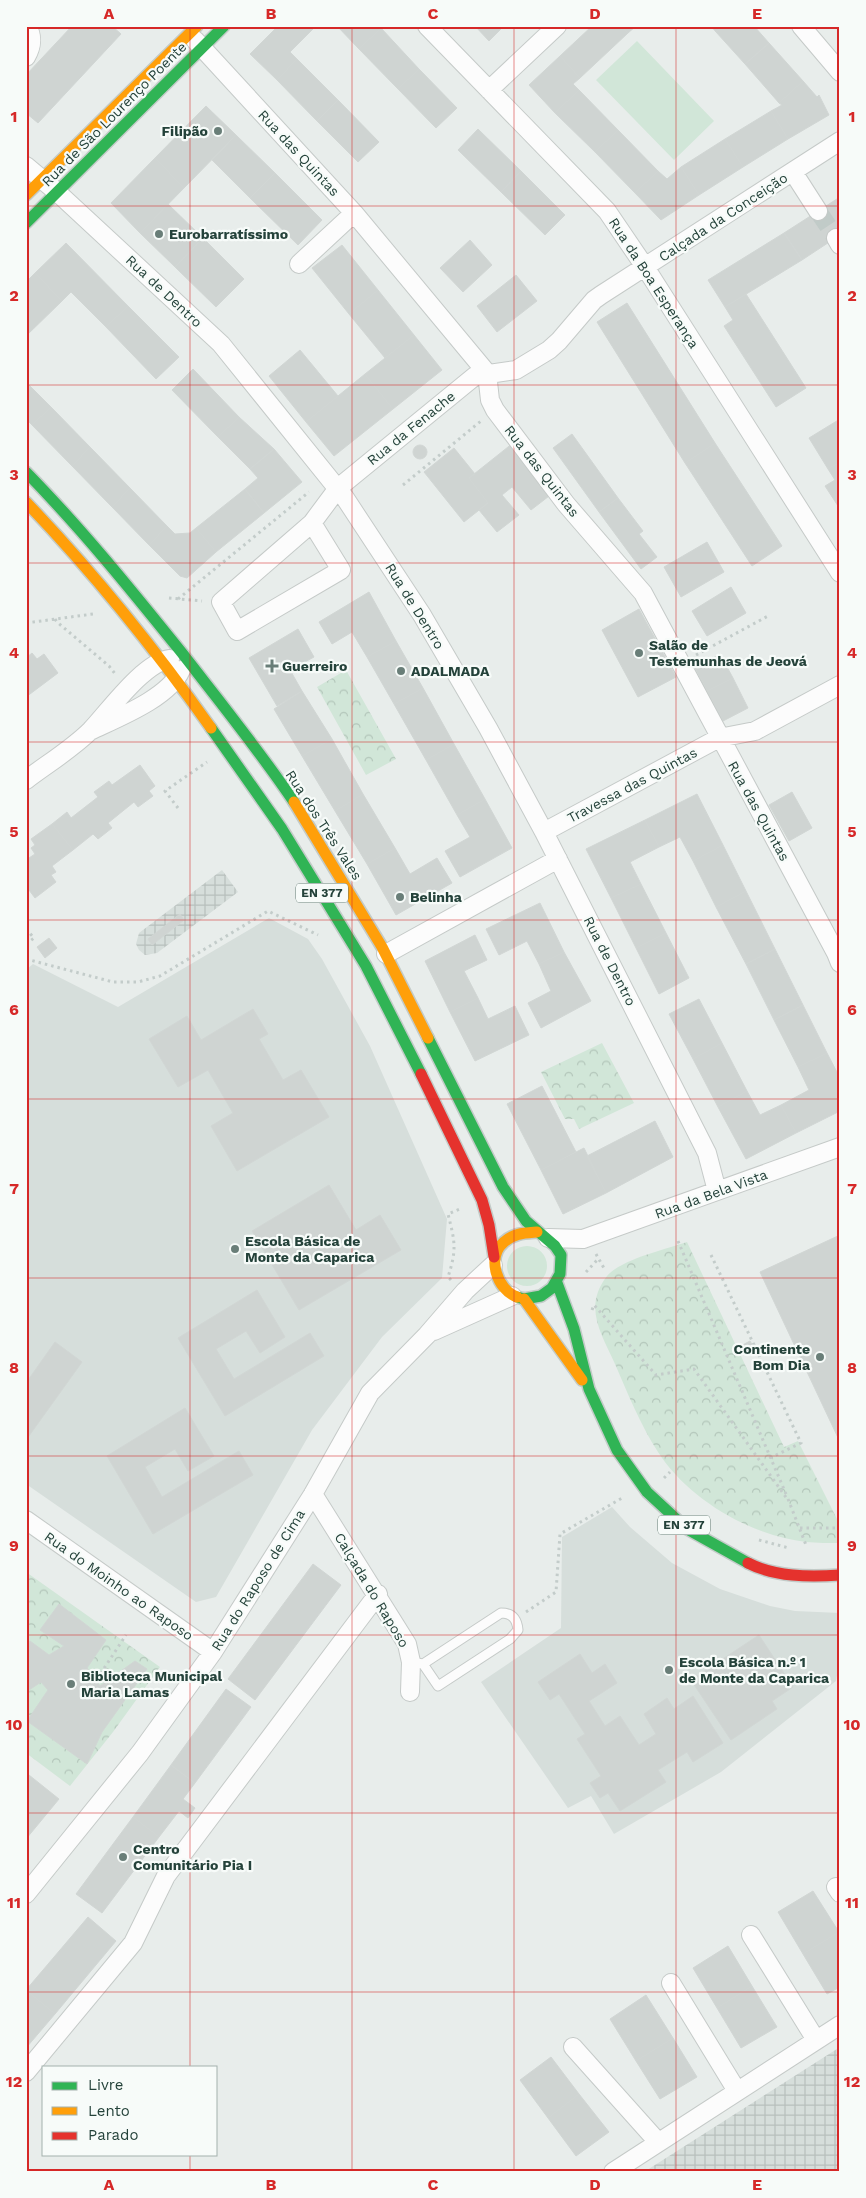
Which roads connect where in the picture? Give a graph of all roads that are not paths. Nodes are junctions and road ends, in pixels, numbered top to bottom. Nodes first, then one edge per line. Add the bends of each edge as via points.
1 (28, 26) edge
2 (224, 26) edge
3 (426, 26) edge
4 (557, 26) edge
5 (801, 26) edge
6 (190, 29) edge
7 (202, 48) junction
8 (26, 57) edge
9 (840, 72) edge
10 (489, 90) junction
11 (840, 141) edge
12 (26, 166) edge
13 (794, 172) junction
14 (42, 179) junction
15 (57, 192) junction
16 (26, 195) edge
17 (818, 211) tunnel mouth
18 (354, 213) junction
19 (26, 223) edge
20 (299, 264) dead end
21 (645, 267) junction
22 (487, 373) junction
23 (26, 472) edge
24 (334, 482) junction
25 (26, 502) edge
26 (312, 523) junction
27 (840, 573) edge
28 (186, 658) junction
29 (161, 660) junction
30 (176, 679) junction
31 (840, 685) edge
32 (90, 731) junction
33 (719, 738) junction
34 (26, 780) edge
35 (544, 832) junction
36 (558, 858) junction
37 (386, 954) junction
38 (840, 963) edge
39 (840, 1147) edge
40 (717, 1191) junction
41 (543, 1235) junction
42 (583, 1239) junction
43 (494, 1261) junction
44 (559, 1278) junction
45 (518, 1297) junction
46 (427, 1335) junction
47 (589, 1389) junction
48 (313, 1494) junction
49 (26, 1520) edge
50 (840, 1575) edge
51 (378, 1594) junction
52 (213, 1652) junction
53 (417, 1663) junction
54 (410, 1692) dead end
55 (26, 1894) edge
56 (751, 1934) dead end
57 (671, 1983) dead end
58 (840, 2025) edge
59 (816, 2040) junction
60 (573, 2047) dead end
61 (26, 2072) edge
62 (737, 2091) junction
63 (658, 2142) junction
64 (613, 2172) edge

1 - 8 street via 32,38
2 - 7 main road, Rua de São Lourenço Poente
3 - 10 street, Rua da Boa Esperança
4 - 10 street
5 - 9 street
6 - 7 street, Rua das Quintas
6 - 14 main road, Rua de São Lourenço Poente
7 - 15 main road, Rua de São Lourenço Poente
7 - 18 street, Rua das Quintas
10 - 21 street, Rua da Boa Esperança via 602,206
11 - 13 street, Calçada da Conceição
12 - 14 street, Rua de Dentro
13 - 17 street
13 - 21 street, Calçada da Conceição
14 - 15 street, Rua de Dentro
14 - 16 main road, Rua de São Lourenço Poente
15 - 19 main road, Rua de São Lourenço Poente
15 - 24 street, Rua de Dentro via 220,344
18 - 20 street
18 - 22 street, Rua das Quintas
21 - 22 street, Calçada da Conceição via 594,300 549,350 516,370
21 - 27 street, Rua da Boa Esperança
22 - 24 street, Rua da Fenache via 475,376
22 - 33 street, Rua das Quintas via 490,400 495,410 566,504 643,593
23 - 28 main road, Rua dos Três Vales / EN 377 via 89,539
24 - 26 street, Rua da Fenache
24 - 35 street, Rua de Dentro via 422,615
25 - 29 main road, Rua dos Três Vales / EN 377
26 - 26 street, Rua da Fenache via 220,602 237,631 341,570
28 - 29 street
28 - 30 street
28 - 37 main road, Rua dos Três Vales / EN 377 via 306,819
29 - 30 main road, Rua dos Três Vales / EN 377
29 - 32 street via 127,688
30 - 32 street via 141,707
30 - 43 main road, Rua dos Três Vales / EN 377 via 282,829 366,966 482,1200
31 - 33 street, Travessa das Quintas via 755,731
32 - 34 street
33 - 35 street, Travessa das Quintas
33 - 38 street, Rua das Quintas
35 - 36 street, Rua de Dentro
36 - 37 street
36 - 40 street, Rua de Dentro via 707,1153
37 - 41 main road, Rua dos Três Vales / EN 377 via 504,1191
39 - 40 street, Rua da Bela Vista
40 - 42 street, Rua da Bela Vista
41 - 42 street, Rua da Bela Vista
41 - 43 main road via 524,1231 510,1235 500,1244
41 - 44 main road, Rua dos Três Vales / EN 377 via 559,1253
42 - 44 street
43 - 45 main road, Rua dos Três Vales / EN 377 via 496,1277 502,1288
43 - 46 street, Rua do Raposo de Cima
44 - 45 main road via 548,1293 537,1298
44 - 47 main road, Rua dos Três Vales / EN 377
45 - 46 street, Rua do Raposo de Cima
45 - 47 main road, Rua dos Três Vales / EN 377
46 - 48 street, Rua do Raposo de Cima via 370,1393
47 - 50 main road, Rua dos Três Vales / EN 377 via 618,1450 647,1492 687,1529 764,1571 814,1577
48 - 51 street, Calçada do Raposo
48 - 52 street, Rua do Raposo de Cima
49 - 52 street, Rua do Moinho ao Raposo
51 - 53 street, Calçada do Raposo
51 - 61 street via 166,1876 133,1943
52 - 55 street, Rua do Raposo de Cima via 140,1753
53 - 53 lane via 438,1686 510,1639 518,1630 516,1620 507,1613 496,1615
53 - 54 street, Calçada do Raposo
56 - 59 street
57 - 62 street
58 - 59 street
59 - 62 street
60 - 63 street
62 - 63 street
63 - 64 street

